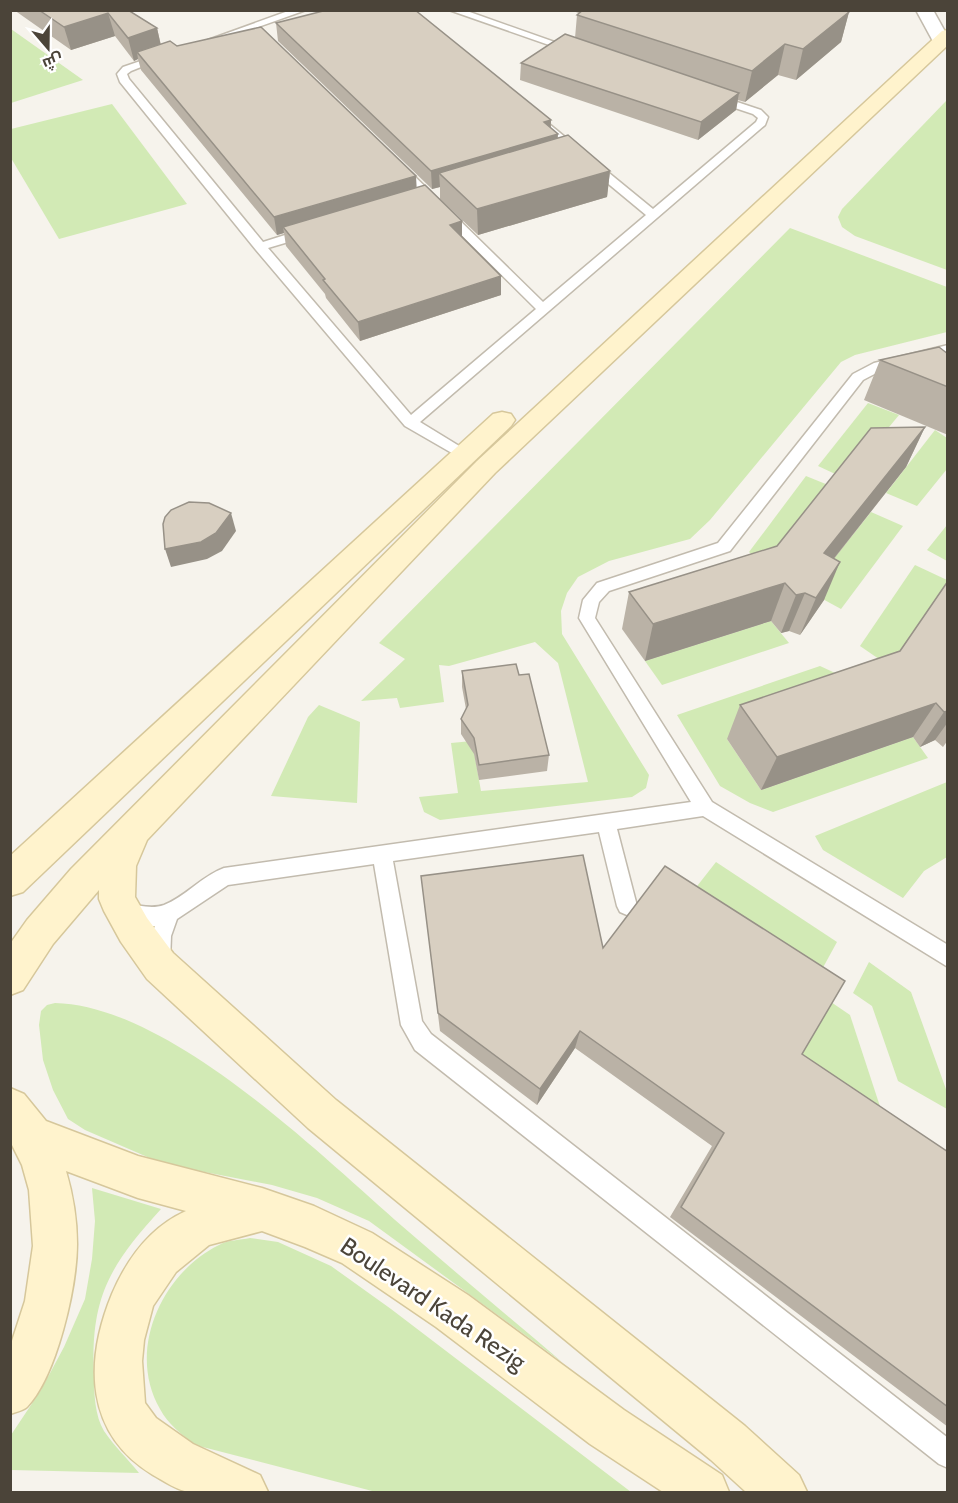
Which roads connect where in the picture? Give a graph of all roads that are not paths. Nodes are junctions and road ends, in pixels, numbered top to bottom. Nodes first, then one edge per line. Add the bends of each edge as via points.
1 (302, 10) edge
2 (453, 10) edge
3 (939, 25) edge
4 (202, 44) edge
5 (170, 54) edge
6 (588, 56) edge
7 (700, 93) edge
8 (532, 115) edge
9 (387, 156) edge
10 (654, 216) junction
11 (316, 230) edge
12 (260, 247) junction
13 (544, 310) junction
14 (948, 349) edge
15 (410, 423) junction
16 (475, 461) junction
17 (705, 808) junction
18 (606, 822) junction
19 (134, 829) junction
20 (382, 855) junction
21 (10, 880) edge
22 (627, 906) dead end
23 (125, 913) junction
24 (169, 913) junction
25 (948, 957) edge
26 (160, 966) junction
27 (10, 977) edge
28 (21, 1122) edge
29 (262, 1209) junction
30 (10, 1391) edge
31 (948, 1455) edge
32 (243, 1492) edge
33 (705, 1492) edge
34 (782, 1492) edge

1 - 4 lane via 259,30
2 - 6 lane
3 - 16 main road
5 - 12 lane via 127,69 122,74 124,80
7 - 10 lane via 757,112 763,117 761,123
8 - 10 lane via 572,154
9 - 13 lane
10 - 13 lane
11 - 12 lane
12 - 15 lane
13 - 15 lane
14 - 17 lane via 879,366 858,377 724,547 603,587 591,600 587,618
15 - 16 lane
16 - 19 main road
16 - 21 main road
17 - 18 lane
17 - 25 lane
18 - 20 lane
18 - 22 lane
19 - 23 main road via 118,866 117,899
19 - 27 main road via 40,932
20 - 24 lane via 224,877
20 - 31 lane via 412,1025 423,1042
23 - 24 lane via 147,918
23 - 26 main road
24 - 26 lane via 160,936
26 - 34 main road via 322,1114 728,1443
28 - 29 main road, Boulevard Kada Rezig via 138,1177
28 - 30 main road, Boulevard Kada Rezig via 48,1181 57,1229 51,1292 31,1357
29 - 32 main road via 189,1232 160,1255 136,1293 126,1318 118,1359 120,1404 138,1435 178,1462
29 - 33 main road, Boulevard Kada Rezig via 314,1227 357,1248

